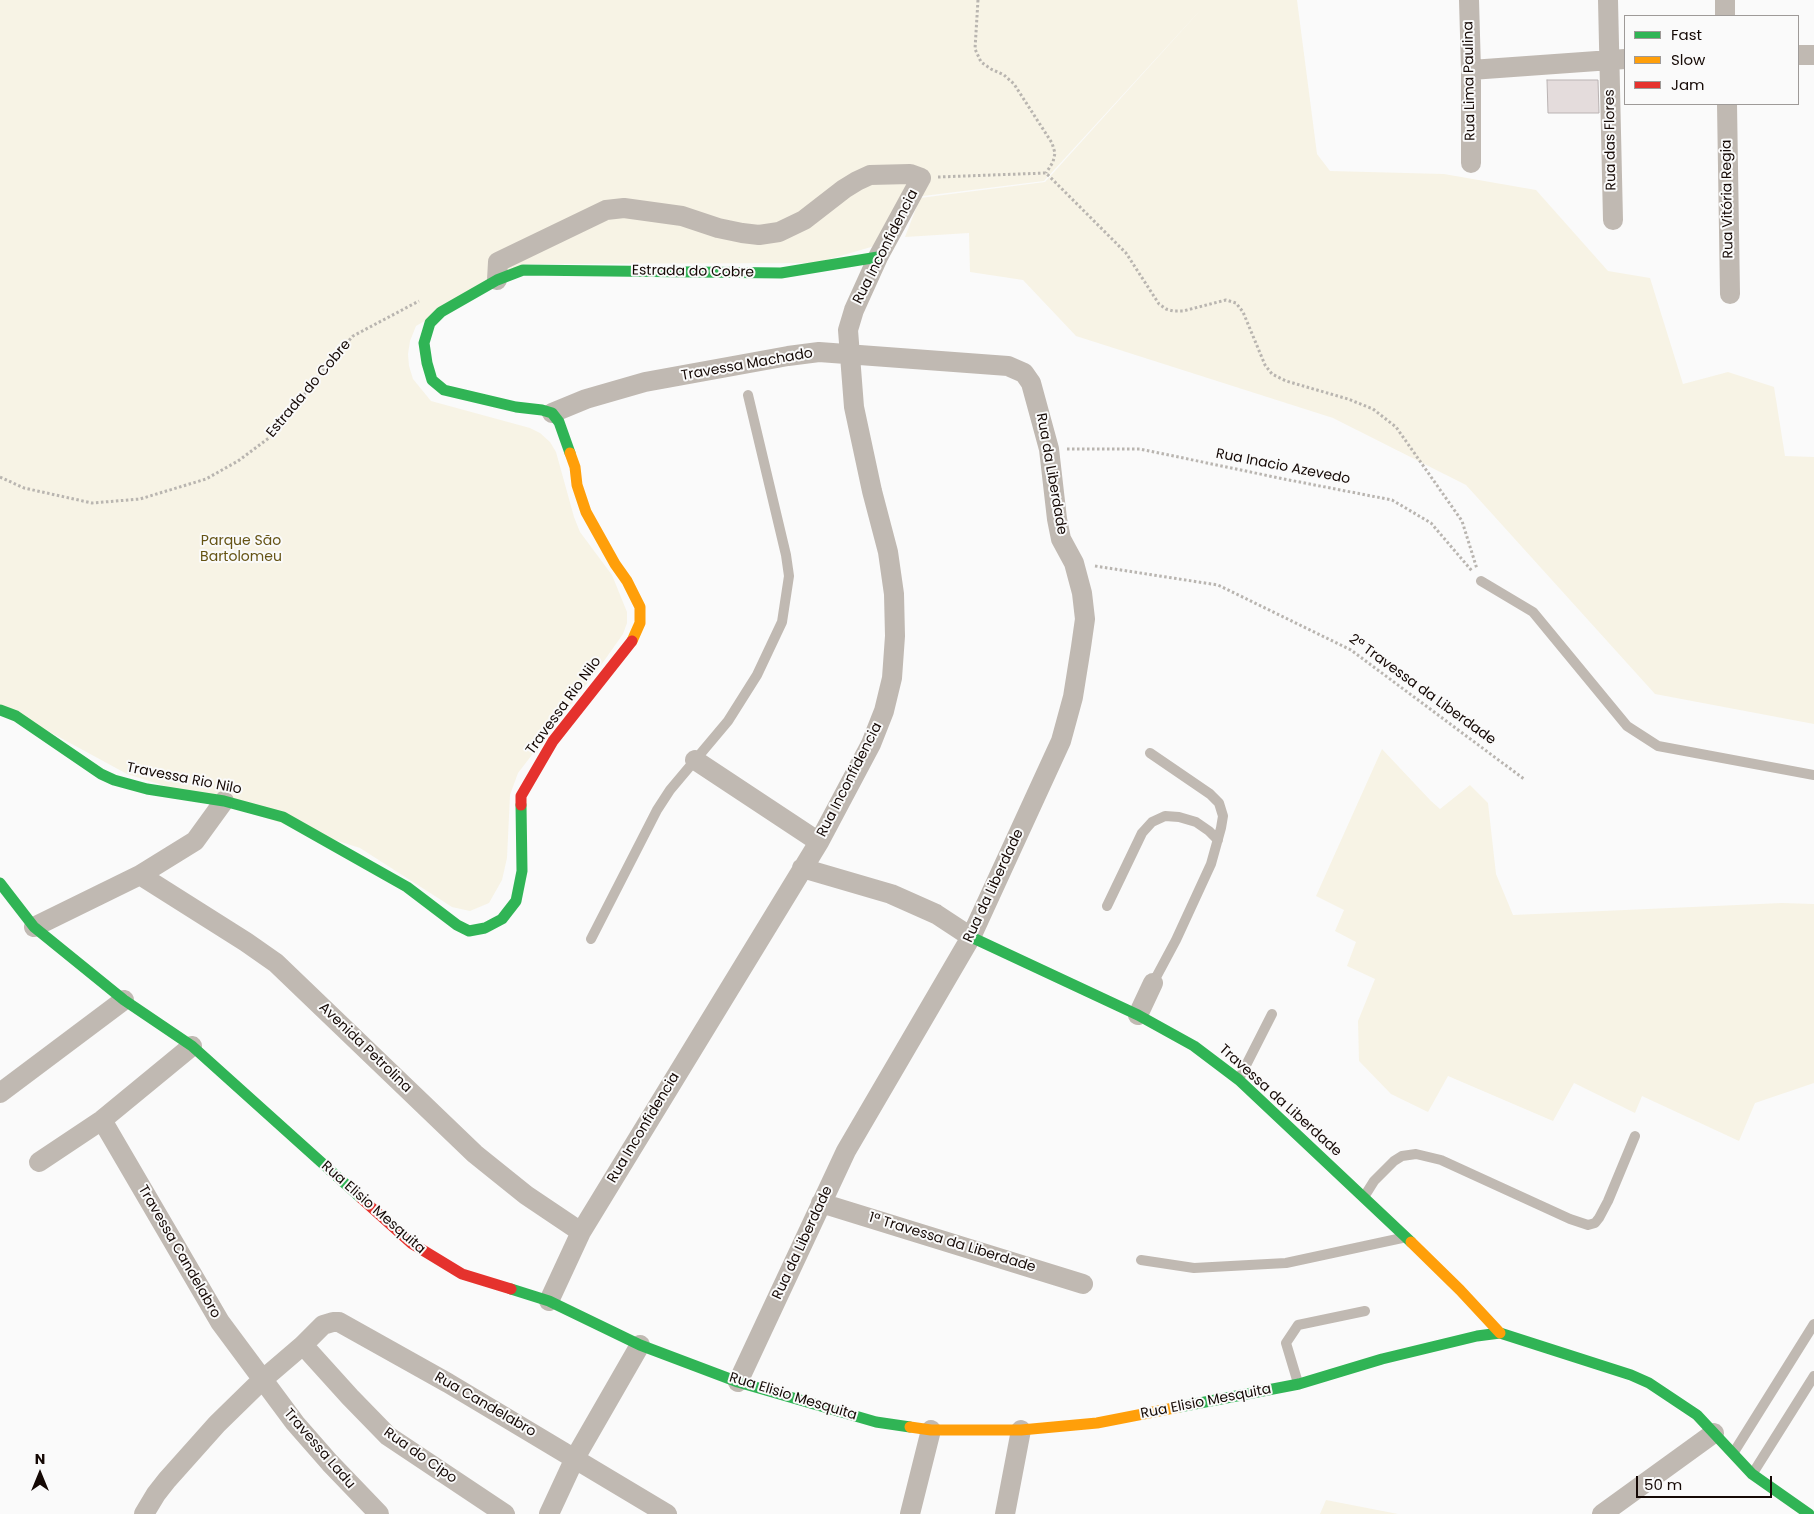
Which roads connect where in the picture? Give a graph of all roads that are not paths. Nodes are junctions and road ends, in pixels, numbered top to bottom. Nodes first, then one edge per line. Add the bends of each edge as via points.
1 (1468, 0) edge
2 (1608, 0) edge
3 (1725, 0) edge
4 (1725, 15) edge
5 (1799, 55) edge
6 (1814, 55) edge
7 (1617, 59) edge
8 (1472, 70) junction
9 (1727, 105) edge
10 (1472, 163) dead end
11 (1613, 220) dead end
12 (878, 258) junction
13 (497, 280) junction
14 (1730, 294) dead end
15 (849, 354) junction
16 (1008, 366) joint
17 (748, 395) dead end
18 (552, 413) junction
19 (1481, 581) road end
20 (0, 710) edge
21 (1150, 753) dead end
22 (696, 760) junction
23 (1814, 775) edge
24 (224, 801) junction
25 (1218, 840) junction
26 (819, 842) junction
27 (802, 868) junction
28 (140, 875) junction
29 (0, 883) edge
30 (1108, 906) dead end
31 (34, 927) junction
32 (971, 938) junction
33 (591, 939) dead end
34 (1153, 983) joint
35 (124, 1000) junction
36 (1272, 1014) dead end
37 (1138, 1015) junction
38 (192, 1046) junction
39 (1238, 1080) junction
40 (0, 1093) edge
41 (102, 1120) junction
42 (1635, 1136) dead end
43 (39, 1162) dead end
44 (1364, 1197) junction
45 (821, 1202) junction
46 (581, 1232) junction
47 (1405, 1237) junction
48 (1141, 1260) dead end
49 (1083, 1284) dead end
50 (548, 1301) junction
51 (1365, 1311) dead end
52 (1814, 1324) edge
53 (1500, 1333) junction
54 (640, 1344) junction
55 (303, 1345) junction
56 (1814, 1376) edge
57 (261, 1380) junction
58 (738, 1382) junction
59 (1299, 1384) junction
60 (931, 1430) junction
61 (1021, 1430) junction
62 (1714, 1433) junction
63 (1734, 1453) junction
64 (575, 1458) junction
65 (1752, 1474) junction
66 (1805, 1512) edge
67 (144, 1514) edge
68 (379, 1514) edge
69 (504, 1514) edge
70 (549, 1514) edge
71 (667, 1514) edge
72 (910, 1514) edge
73 (1005, 1514) edge
74 (1602, 1514) edge

1 - 8 street, Rua Lima Paulina
2 - 7 street, Rua das Flores
3 - 4 street
5 - 6 street
7 - 8 street
7 - 11 street, Rua das Flores
8 - 10 street, Rua Lima Paulina
9 - 14 street, Rua Vitória Regia
12 - 13 street, Estrada do Cobre via 782,273 523,270
12 - 13 street, Rua Inconfidencia via 921,178 910,174 870,175 844,189 804,220 779,232 759,235 742,234 682,216 624,208 606,210 498,262
12 - 15 street, Rua Inconfidencia via 854,310 848,330
13 - 18 street via 441,312 430,323 424,343 432,380 444,390
15 - 16 street, Travessa Machado
15 - 18 street, Travessa Machado via 820,352 788,356 645,382 586,399
15 - 26 street, Rua Inconfidencia via 854,407 888,552 894,594 894,653 884,711 871,744
16 - 32 street, Rua da Liberdade via 1024,373 1032,383 1049,449 1061,539 1074,563 1082,592 1084,619 1073,697 1061,741
17 - 22 lane via 789,576 782,622 757,675 728,721
18 - 24 street, Travessa Rio Nilo via 566,440 586,512 636,598 640,607 640,623 632,641 553,741 521,796 522,871 516,901 502,919 485,928 469,930 457,926 407,887 284,817
19 - 23 lane via 1533,612 1627,726 1658,746
20 - 24 street, Travessa Rio Nilo via 16,716 114,780 147,789
21 - 25 lane via 1219,803 1223,816
22 - 26 street
22 - 33 lane via 657,810
24 - 28 street via 194,841
25 - 30 lane via 1196,822 1179,817 1165,816 1152,822 1142,833
25 - 34 lane via 1198,894
26 - 27 street, Rua Inconfidencia
27 - 32 street via 891,894 936,914
27 - 46 street, Rua Inconfidencia
28 - 31 street
28 - 46 street, Avenida Petrolina via 276,963 476,1154 526,1195
29 - 31 street, Rua Elisio Mesquita
31 - 35 street, Rua Elisio Mesquita
32 - 37 street, Travessa da Liberdade
32 - 45 street, Rua da Liberdade via 846,1152
34 - 37 street
35 - 38 street, Rua Elisio Mesquita
35 - 40 street
36 - 39 lane
37 - 39 street, Travessa da Liberdade via 1194,1046
38 - 41 street
38 - 50 street, Rua Elisio Mesquita via 411,1243 462,1274
39 - 44 street, Travessa da Liberdade
41 - 43 street
41 - 57 street, Travessa Candelabro via 220,1322
42 - 44 lane via 1608,1201 1595,1223 1588,1225 1441,1160 1416,1154 1394,1161 1374,1181
44 - 47 street, Travessa da Liberdade
45 - 49 street, 1ª Travessa da Liberdade
45 - 58 street, Rua da Liberdade
46 - 50 street, Rua Inconfidencia
47 - 48 lane via 1286,1263 1194,1268
47 - 53 street, Travessa da Liberdade
50 - 54 street, Rua Elisio Mesquita
51 - 59 lane via 1298,1325 1286,1343
52 - 63 lane
53 - 59 street, Rua Elisio Mesquita via 1382,1359
53 - 62 street, Rua Elisio Mesquita via 1649,1383 1697,1415
54 - 58 street, Rua Elisio Mesquita
54 - 64 street
55 - 57 street, Rua Candelabro
55 - 64 street, Rua Candelabro via 323,1325 338,1322
55 - 69 street, Rua do Cipo via 388,1436
56 - 65 lane
57 - 67 street, Rua Candelabro via 166,1480
57 - 68 street, Travessa Ladu via 295,1424
58 - 60 street, Rua Elisio Mesquita via 876,1422
59 - 61 street, Rua Elisio Mesquita via 1097,1423
60 - 61 street, Rua Elisio Mesquita
60 - 72 street
61 - 73 street
62 - 63 street, Rua Elisio Mesquita
62 - 74 street
63 - 65 street, Rua Elisio Mesquita
64 - 70 street
64 - 71 street, Rua Candelabro
65 - 66 street, Rua Elisio Mesquita

